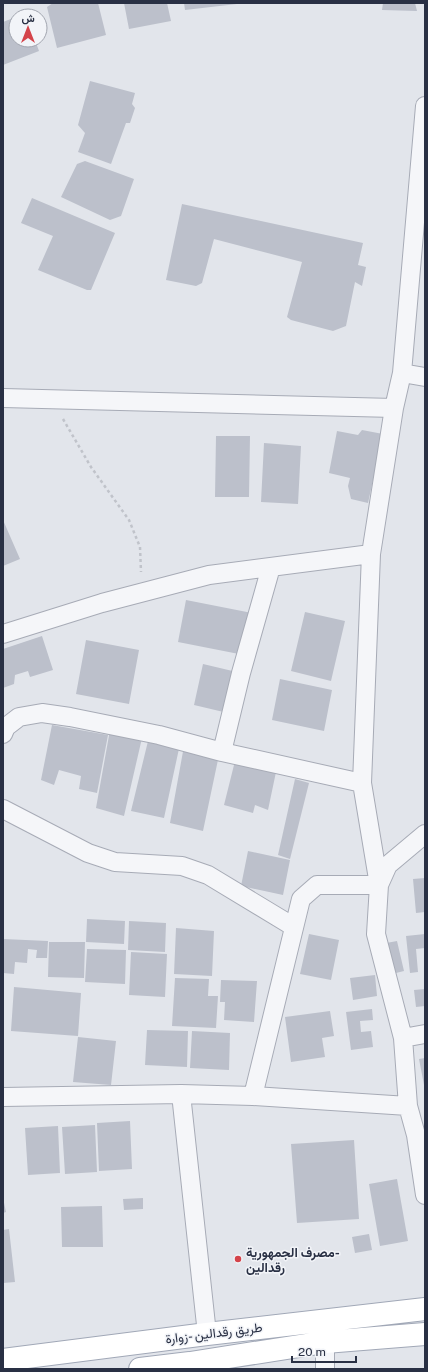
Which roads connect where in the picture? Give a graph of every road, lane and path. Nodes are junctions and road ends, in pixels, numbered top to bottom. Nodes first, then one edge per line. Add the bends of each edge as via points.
1 (425, 106) edge
2 (402, 373) junction
3 (425, 377) edge
4 (3, 398) edge
5 (51, 400) junction
6 (394, 408) junction
7 (371, 554) junction
8 (271, 567) junction
9 (141, 593) junction
10 (3, 634) edge
11 (3, 734) edge
12 (222, 752) junction
13 (362, 783) junction
14 (3, 809) edge
15 (425, 834) edge
16 (378, 885) junction
17 (294, 927) junction
18 (425, 1034) edge
19 (404, 1038) junction
20 (182, 1094) junction
21 (253, 1096) junction
22 (3, 1097) edge
23 (408, 1106) junction
24 (421, 1134) edge
25 (425, 1195) edge
26 (425, 1309) edge
27 (207, 1334) junction
28 (425, 1334) edge
29 (325, 1342) junction
30 (3, 1360) edge
31 (190, 1366) edge
32 (140, 1369) edge
33 (325, 1369) edge

1 - 2 street
2 - 3 street
2 - 6 street
4 - 5 street
5 - 6 street
5 - 9 path via 91,467 129,520 140,547
6 - 7 street
7 - 8 street
7 - 13 street
8 - 9 street via 209,575
8 - 12 street
9 - 10 street
11 - 12 street via 6,727 19,717 42,713 70,716 159,735
12 - 13 street
13 - 16 street
14 - 17 street via 88,853 115,862 182,866 208,875
15 - 16 street via 388,865
16 - 17 street via 317,885 301,899
16 - 19 street via 376,934
17 - 21 street
18 - 19 street
19 - 23 street
20 - 21 street
20 - 22 street
20 - 27 street
21 - 23 street
23 - 24 street
24 - 25 street
26 - 27 main road, طريق رقدالين -زوارة
27 - 30 main road, طريق رقدالين -زوارة
28 - 29 main road, طريق رقدالين -زوارة
29 - 31 main road, طريق رقدالين -زوارة
29 - 33 street
31 - 32 main road, طريق رقدالين -زوارة

